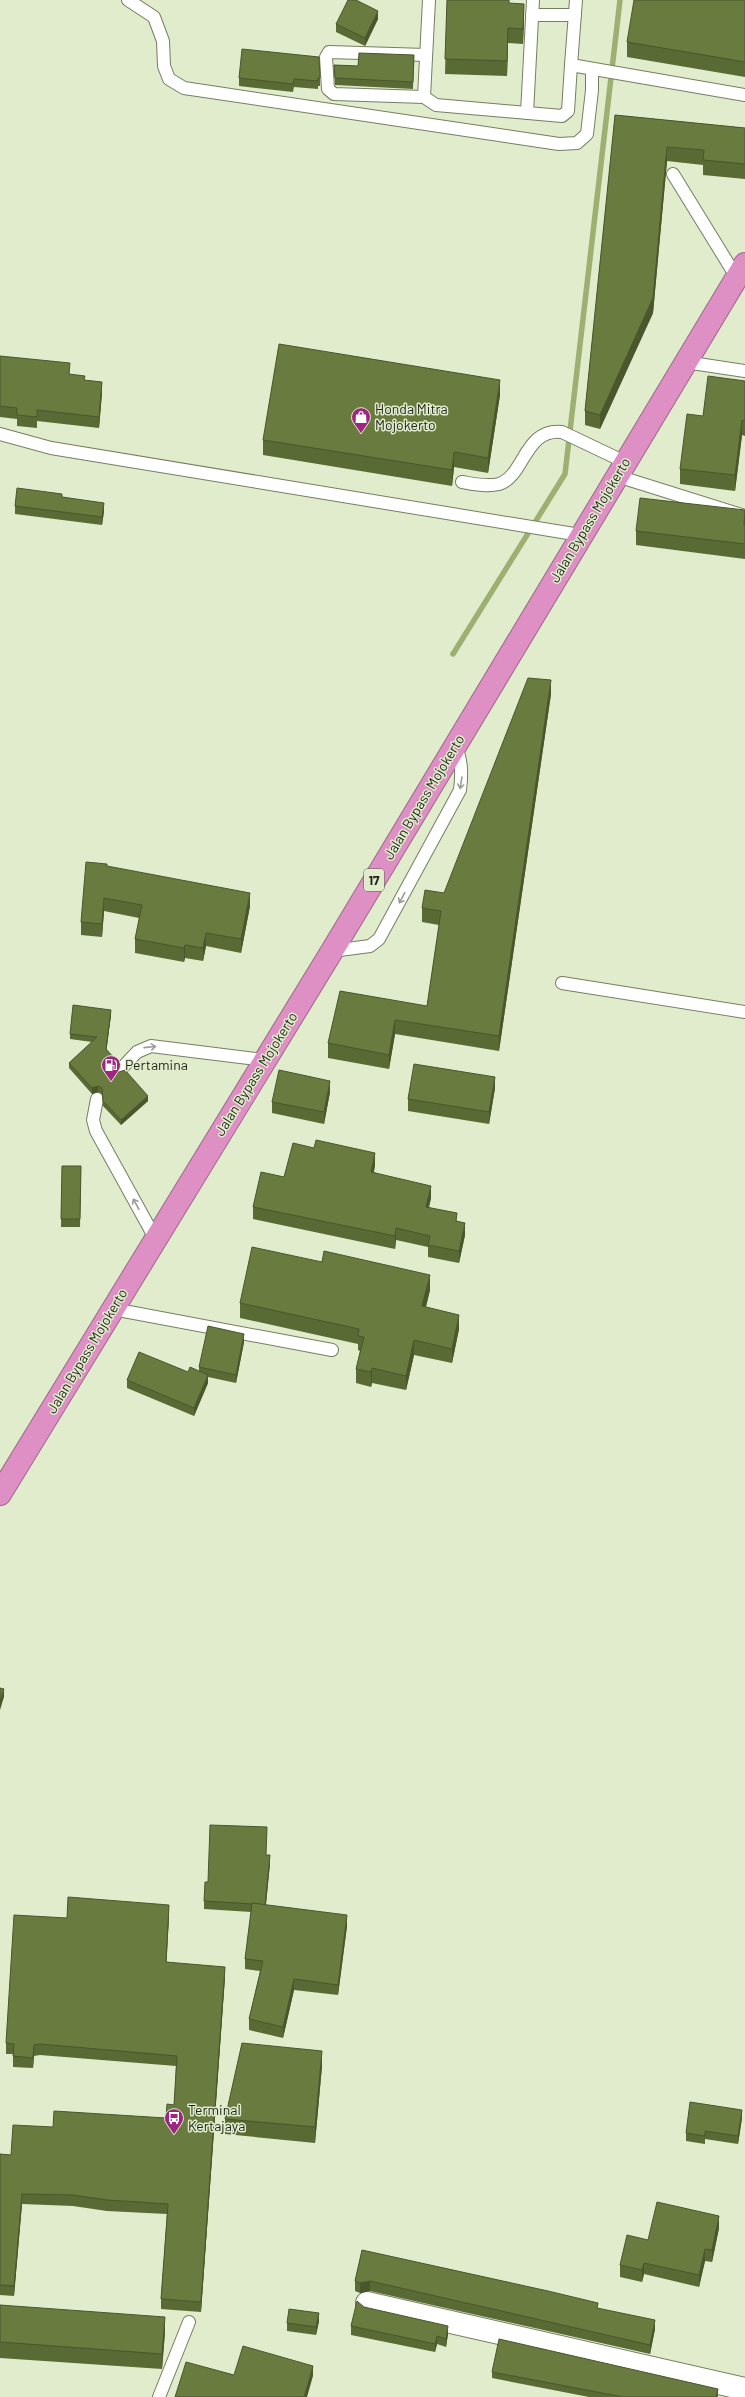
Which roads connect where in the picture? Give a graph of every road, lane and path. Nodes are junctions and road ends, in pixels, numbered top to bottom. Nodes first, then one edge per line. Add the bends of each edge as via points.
1 (128, 0) edge
2 (429, 0) edge
3 (532, 0) edge
4 (576, 0) edge
5 (532, 15) junction
6 (575, 15) junction
7 (426, 55) junction
8 (571, 65) junction
9 (595, 69) junction
10 (745, 95) edge
11 (424, 97) junction
12 (527, 113) junction
13 (673, 174) dead end
14 (742, 273) edge
15 (685, 362) junction
16 (745, 370) edge
17 (0, 434) edge
18 (621, 469) junction
19 (462, 482) dead end
20 (745, 516) edge
21 (580, 535) junction
22 (455, 745) junction
23 (332, 951) junction
24 (562, 983) dead end
25 (745, 1012) edge
26 (264, 1060) junction
27 (120, 1070) edge
28 (97, 1098) dead end
29 (155, 1238) junction
30 (113, 1310) junction
31 (332, 1350) dead end
32 (0, 1494) edge
33 (367, 2303) dead end
34 (189, 2322) dead end
35 (745, 2390) edge
36 (159, 2397) edge
37 (744, 2397) edge

1 - 9 lane via 154,17 163,41 164,66 169,79 184,88 559,144 577,143 587,134
2 - 7 lane
3 - 5 lane
4 - 6 lane
5 - 6 lane
5 - 12 lane
6 - 8 lane
7 - 11 lane
7 - 11 lane via 329,52 326,57 328,89 334,94
8 - 9 lane
8 - 12 lane via 567,113 562,116
9 - 10 lane
11 - 12 lane via 436,106
13 - 14 lane
14 - 15 highway, Jalan Bypass Mojokerto / 17
15 - 16 lane
15 - 18 highway, Jalan Bypass Mojokerto / 17
17 - 21 lane via 51,448
18 - 19 lane via 583,441 562,432 554,432 538,438 525,453 511,477 504,482 485,486
18 - 20 lane
18 - 21 highway, Jalan Bypass Mojokerto / 17
21 - 22 highway, Jalan Bypass Mojokerto / 17
22 - 23 highway, Jalan Bypass Mojokerto / 17
22 -> 23 lane via 461,757 460,790 379,939 370,946
23 - 26 highway, Jalan Bypass Mojokerto / 17
24 - 25 lane
27 -> 26 lane via 137,1052 151,1046
26 - 29 highway, Jalan Bypass Mojokerto / 17
29 -> 28 lane via 96,1130 93,1120
29 - 30 highway, Jalan Bypass Mojokerto / 17
30 - 31 lane
30 - 32 highway, Jalan Bypass Mojokerto / 17
33 - 35 street
34 - 36 lane
35 - 37 street

